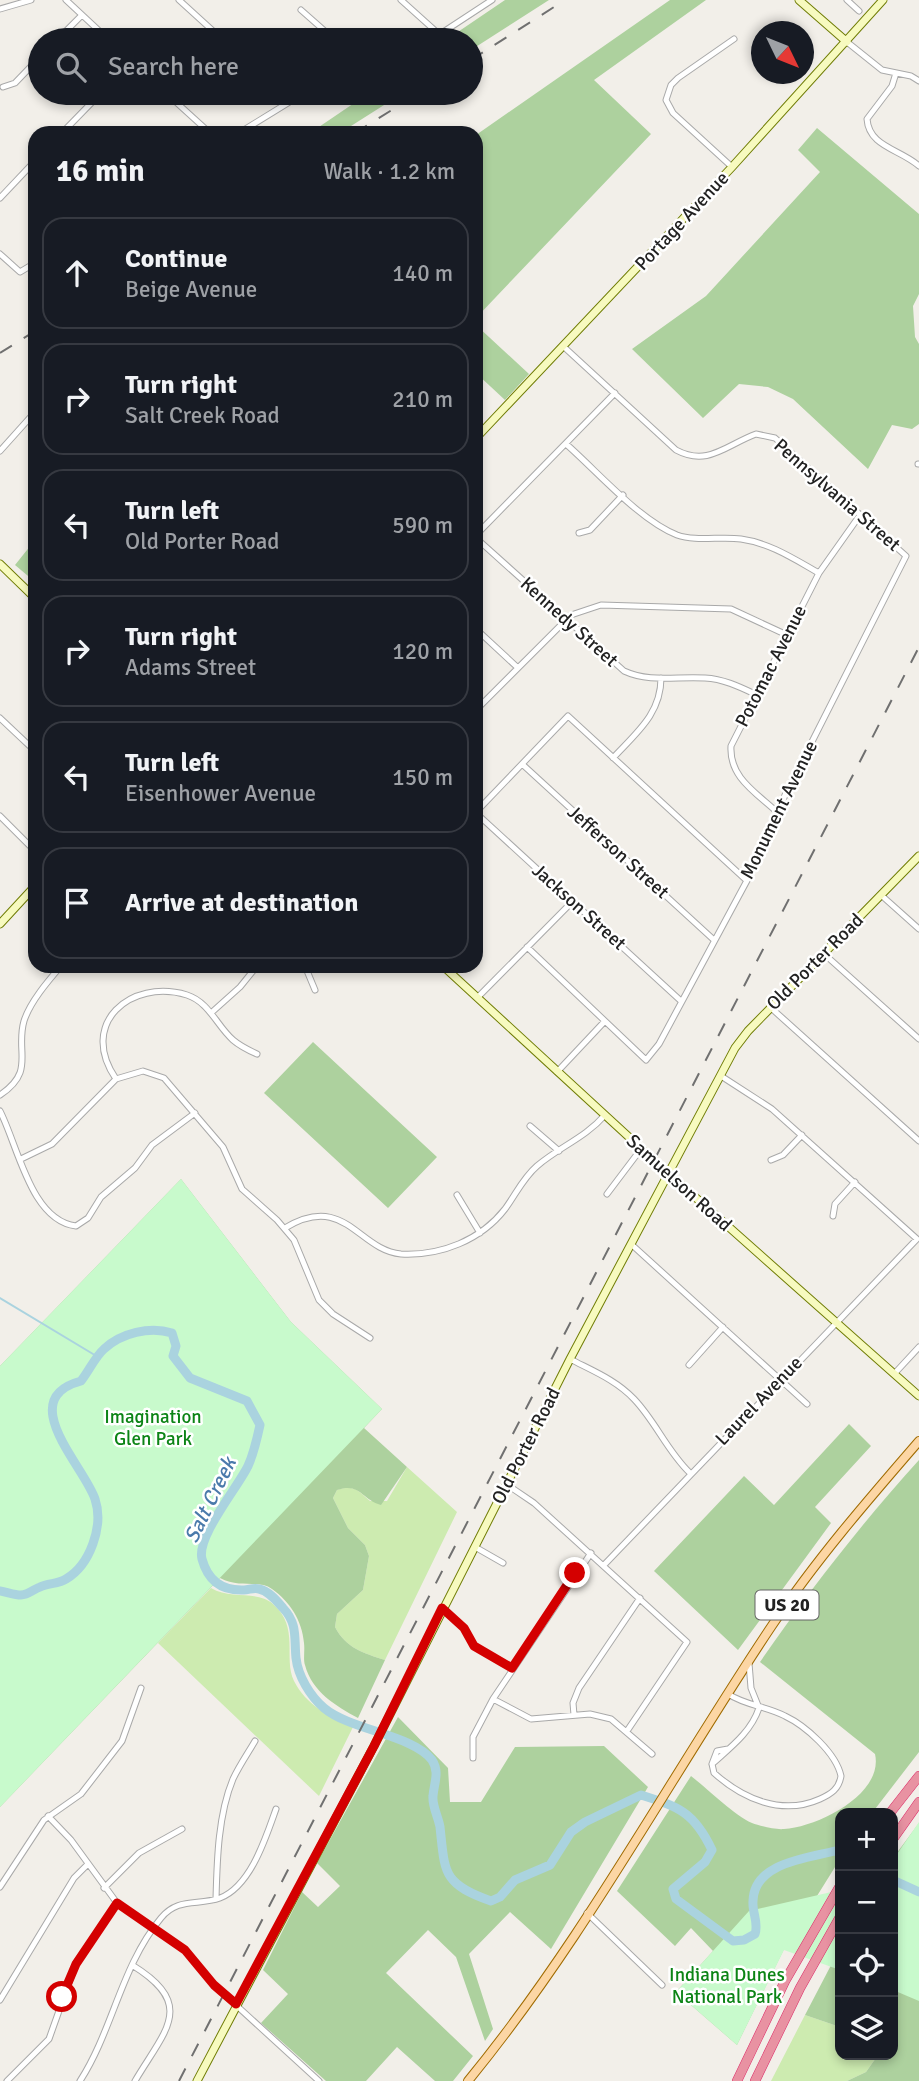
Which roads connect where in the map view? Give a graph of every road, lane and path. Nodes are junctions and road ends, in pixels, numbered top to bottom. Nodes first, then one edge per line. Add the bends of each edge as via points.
1 (31, 0) edge
2 (66, 0) edge
3 (179, 0) edge
4 (401, 0) edge
5 (492, 0) edge
6 (799, 0) edge
7 (847, 0) edge
8 (883, 0) edge
9 (0, 9) edge
10 (301, 10) dead end
11 (859, 11) dead end
12 (82, 15) junction
13 (69, 28) edge
14 (96, 28) edge
15 (210, 28) edge
16 (321, 28) edge
17 (432, 28) edge
18 (450, 28) edge
19 (734, 39) dead end
20 (847, 42) junction
21 (28, 70) edge
22 (896, 73) junction
23 (919, 81) edge
24 (3, 87) dead end
25 (89, 105) edge
26 (179, 105) edge
27 (285, 105) edge
28 (69, 126) edge
29 (202, 126) edge
30 (250, 126) edge
31 (919, 166) edge
32 (732, 167) junction
33 (28, 168) edge
34 (0, 198) edge
35 (0, 254) edge
36 (28, 267) edge
37 (564, 347) junction
38 (615, 393) junction
39 (28, 420) edge
40 (483, 431) edge
41 (566, 443) junction
42 (0, 451) edge
43 (623, 495) junction
44 (860, 514) junction
45 (483, 530) edge
46 (579, 533) dead end
47 (483, 544) edge
48 (906, 556) joint
49 (0, 564) edge
50 (819, 573) junction
51 (28, 591) edge
52 (565, 620) junction
53 (483, 635) edge
54 (787, 635) junction
55 (517, 667) junction
56 (661, 678) junction
57 (757, 695) junction
58 (483, 703) edge
59 (0, 718) edge
60 (28, 744) edge
61 (613, 758) junction
62 (522, 764) junction
63 (483, 805) edge
64 (778, 813) junction
65 (0, 816) edge
66 (483, 818) edge
67 (28, 843) edge
68 (919, 856) edge
69 (745, 879) junction
70 (28, 893) edge
71 (881, 895) junction
72 (573, 901) junction
73 (0, 923) edge
74 (919, 929) edge
75 (714, 940) junction
76 (527, 947) junction
77 (823, 953) junction
78 (56, 973) edge
79 (251, 973) edge
80 (308, 973) edge
81 (451, 973) edge
82 (315, 990) dead end
83 (478, 997) junction
84 (681, 1002) junction
85 (770, 1007) junction
86 (211, 1013) junction
87 (605, 1021) junction
88 (919, 1039) edge
89 (257, 1054) dead end
90 (557, 1072) junction
91 (721, 1076) junction
92 (116, 1079) junction
93 (0, 1095) edge
94 (0, 1111) edge
95 (195, 1113) junction
96 (605, 1115) junction
97 (530, 1126) dead end
98 (802, 1135) junction
99 (919, 1141) edge
100 (641, 1149) junction
101 (559, 1151) junction
102 (21, 1159) junction
103 (771, 1160) dead end
104 (668, 1173) junction
105 (855, 1182) junction
106 (607, 1194) dead end
107 (457, 1195) dead end
108 (833, 1216) dead end
109 (285, 1228) junction
110 (480, 1233) junction
111 (631, 1244) junction
112 (835, 1321) junction
113 (723, 1327) junction
114 (370, 1338) dead end
115 (919, 1347) edge
116 (570, 1359) junction
117 (689, 1365) dead end
118 (895, 1373) junction
119 (780, 1380) junction
120 (919, 1396) edge
121 (807, 1404) dead end
122 (919, 1441) edge
123 (690, 1473) junction
124 (506, 1484) junction
125 (475, 1547) junction
126 (590, 1553) junction
127 (503, 1563) dead end
128 (604, 1565) junction
129 (640, 1598) junction
130 (442, 1608) junction
131 (749, 1662) junction
132 (512, 1668) junction
133 (141, 1688) dead end
134 (728, 1694) junction
135 (493, 1699) junction
136 (759, 1708) junction
137 (574, 1715) junction
138 (627, 1731) junction
139 (254, 1741) dead end
140 (652, 1754) dead end
141 (473, 1758) dead end
142 (919, 1776) edge
143 (919, 1802) edge
144 (894, 1808) edge
145 (276, 1809) dead end
146 (48, 1816) junction
147 (183, 1829) dead end
148 (898, 1832) edge
149 (87, 1865) junction
150 (0, 1887) edge
151 (104, 1888) junction
152 (835, 1895) edge
153 (216, 1899) junction
154 (117, 1903) junction
155 (587, 1913) junction
156 (835, 1926) edge
157 (153, 1929) junction
158 (132, 1965) junction
159 (662, 1985) dead end
160 (0, 2000) edge
161 (236, 2004) junction
162 (7, 2081) edge
163 (80, 2081) edge
164 (135, 2081) edge
165 (197, 2081) edge
166 (319, 2081) edge
167 (468, 2081) edge
168 (737, 2081) edge
169 (755, 2081) edge

1 - 9 street
2 - 12 street
3 - 15 street
4 - 17 street
5 - 18 street
6 - 20 street
7 - 11 street
8 - 20 street, Portage Avenue
10 - 16 street
12 - 13 street
12 - 14 street
19 - 32 street via 678,78 666,100 673,113
20 - 22 street via 868,62
20 - 32 street, Portage Avenue
21 - 24 street
22 - 23 street
22 - 31 street via 892,86 872,108 868,130 881,144 897,149
25 - 28 street
26 - 29 street
27 - 30 street
32 - 37 street, Portage Avenue
33 - 34 street
35 - 36 street via 20,272
37 - 38 street, Pennsylvania Street
37 - 40 street, Portage Avenue
38 - 41 street
38 - 44 street, Pennsylvania Street via 688,457 716,455 756,434 775,438
39 - 42 street
41 - 43 street
41 - 45 street
43 - 46 street via 590,530
43 - 50 street via 651,520 678,535 758,542
44 - 48 street, Pennsylvania Street
44 - 50 street, Potomac Avenue
47 - 52 street, Kennedy Street
48 - 64 street, Monument Avenue
49 - 51 street
50 - 54 street, Potomac Avenue
52 - 54 street via 601,605 731,609
52 - 55 street
52 - 56 street, Kennedy Street via 624,671
53 - 55 street
54 - 57 street, Potomac Avenue
55 - 58 street
56 - 57 street, Kennedy Street via 724,681
56 - 61 street via 652,716
57 - 64 street, Potomac Avenue via 731,746 730,759 734,772
59 - 60 street
61 - 62 street via 568,716
61 - 69 street
62 - 63 street
62 - 75 street, Jefferson Street
64 - 69 street, Monument Avenue via 764,849
65 - 67 street
66 - 72 street, Jackson Street
68 - 71 street, Old Porter Road
69 - 75 street, Monument Avenue
70 - 73 street
71 - 74 street
71 - 77 street, Old Porter Road
72 - 76 street
72 - 84 street, Jackson Street
75 - 84 street, Monument Avenue
76 - 83 street
76 - 87 street
77 - 85 street, Old Porter Road
77 - 88 street
78 - 93 street via 25,1018 23,1066 16,1081
79 - 86 street
80 - 82 street
81 - 83 street, Samuelson Road
83 - 90 street, Samuelson Road
84 - 87 street, Monument Avenue via 646,1060
85 - 91 street, Old Porter Road via 735,1048
85 - 99 street
86 - 89 street via 231,1039
86 - 92 street via 184,995 150,992 128,998 113,1013 103,1040 106,1061
87 - 90 street
90 - 96 street, Samuelson Road
91 - 98 street via 760,1099
91 - 104 street, Old Porter Road
92 - 95 street via 137,1072 158,1075 171,1083
92 - 102 street via 52,1144
94 - 102 street
95 - 102 street via 152,1145 80,1225 64,1224 46,1211
95 - 109 street via 227,1154 242,1189
96 - 100 street, Samuelson Road
96 - 101 street via 588,1133
97 - 101 street
98 - 103 street via 783,1155
98 - 105 street
100 - 104 street, Samuelson Road
100 - 106 street
101 - 110 street via 536,1166
104 - 111 street, Old Porter Road
104 - 112 street, Samuelson Road
105 - 108 street via 835,1204
105 - 112 street, Laurel Avenue via 917,1240
107 - 110 street
109 - 110 street via 308,1218 330,1218 357,1229 385,1250 409,1254 450,1247
109 - 114 street via 304,1257 319,1300
111 - 113 street
111 - 116 street, Old Porter Road
112 - 118 street, Samuelson Road
112 - 119 street, Laurel Avenue
113 - 117 street
113 - 119 street
115 - 118 street
116 - 123 street via 624,1390
116 - 124 street, Old Porter Road
118 - 120 street, Samuelson Road
119 - 121 street
119 - 123 street, Laurel Avenue
122 - 131 main road, US 20 via 833,1542
123 - 128 street, Laurel Avenue
124 - 125 street, Old Porter Road
124 - 126 street via 529,1498
125 - 127 street
125 - 130 street, Old Porter Road
126 - 128 street
126 - 132 street
128 - 129 street
129 - 137 street via 579,1688
129 - 138 street via 687,1642
130 - 132 street via 464,1628 474,1646
130 - 161 street, Old Porter Road
131 - 134 main road, US 20
131 - 136 street via 751,1688
132 - 135 street
133 - 146 street via 122,1741 102,1770 80,1794
134 - 136 street
134 - 155 main road, US 20
135 - 137 street via 531,1719
135 - 141 street via 473,1737
136 - 136 street via 784,1715 812,1736 840,1771 837,1787 815,1801 777,1807 723,1782 714,1773 717,1751 728,1749 755,1720
137 - 138 street via 601,1715
138 - 140 street
139 - 153 street via 227,1802
142 - 144 highway
143 - 148 highway
145 - 153 street via 243,1877
146 - 149 street
146 - 150 street
147 - 151 street via 139,1853
149 - 151 street
149 - 160 street via 74,1878
151 - 154 street
152 - 168 highway via 785,1981
153 - 157 street via 175,1905
154 - 157 street
154 - 162 street via 76,1964 49,2039
155 - 159 street
155 - 167 main road, US 20 via 529,2002
156 - 169 highway
157 - 158 street
157 - 161 street via 185,1950
158 - 163 street
158 - 164 street via 161,1986 169,2005 167,2030
161 - 165 street, Old Porter Road
161 - 166 street

